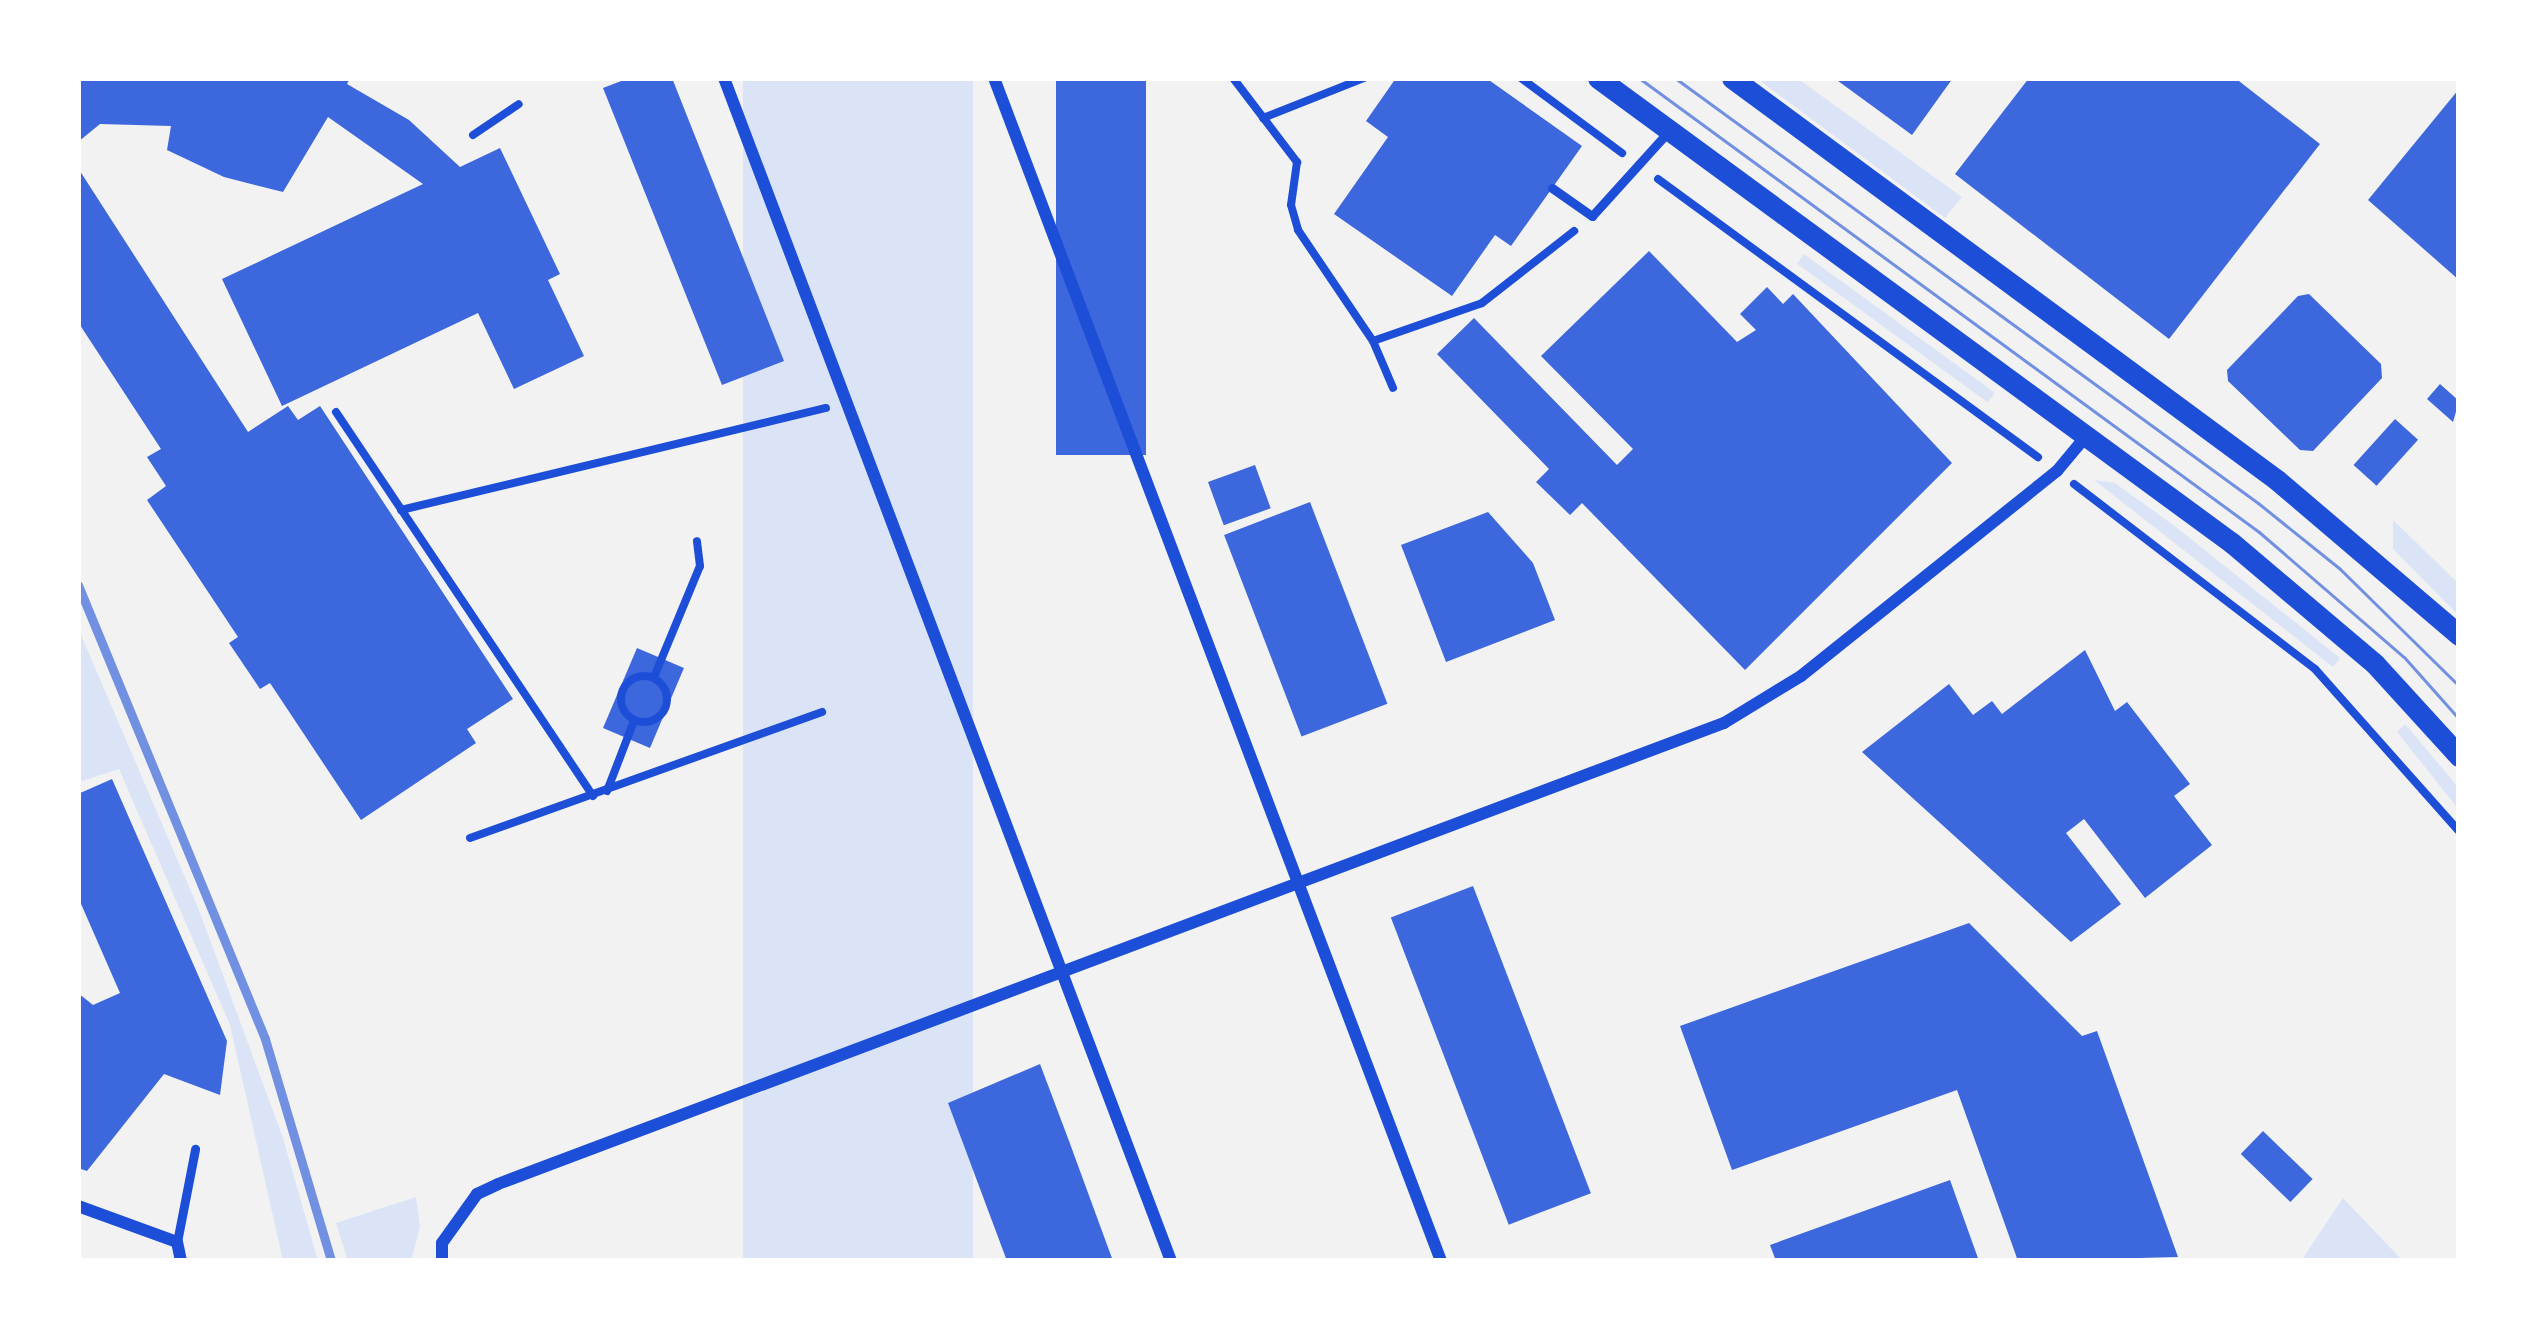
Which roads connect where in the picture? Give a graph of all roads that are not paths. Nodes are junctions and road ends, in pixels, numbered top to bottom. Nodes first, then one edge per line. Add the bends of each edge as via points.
1 (724, 78) edge
2 (994, 78) edge
3 (1598, 78) edge
4 (1732, 78) edge
5 (1669, 130) junction
6 (1552, 188) dead end
7 (2087, 435) junction
8 (2459, 634) edge
9 (2459, 756) edge
10 (1296, 878) junction
11 (1061, 968) junction
12 (195, 1149) dead end
13 (78, 1206) edge
14 (177, 1242) junction
15 (181, 1261) edge
16 (442, 1261) edge
17 (1171, 1261) edge
18 (1441, 1261) edge

1 - 11 street
2 - 10 street
3 - 5 street
4 - 8 street via 2277,480
5 - 6 lane via 1592,216
5 - 7 street
7 - 9 street via 2321,617
7 - 10 street via 2057,471 1801,676 1724,723
10 - 11 street
10 - 18 street
11 - 16 street via 498,1184 477,1194 442,1243
11 - 17 street
12 - 14 lane
13 - 14 street
14 - 15 street

